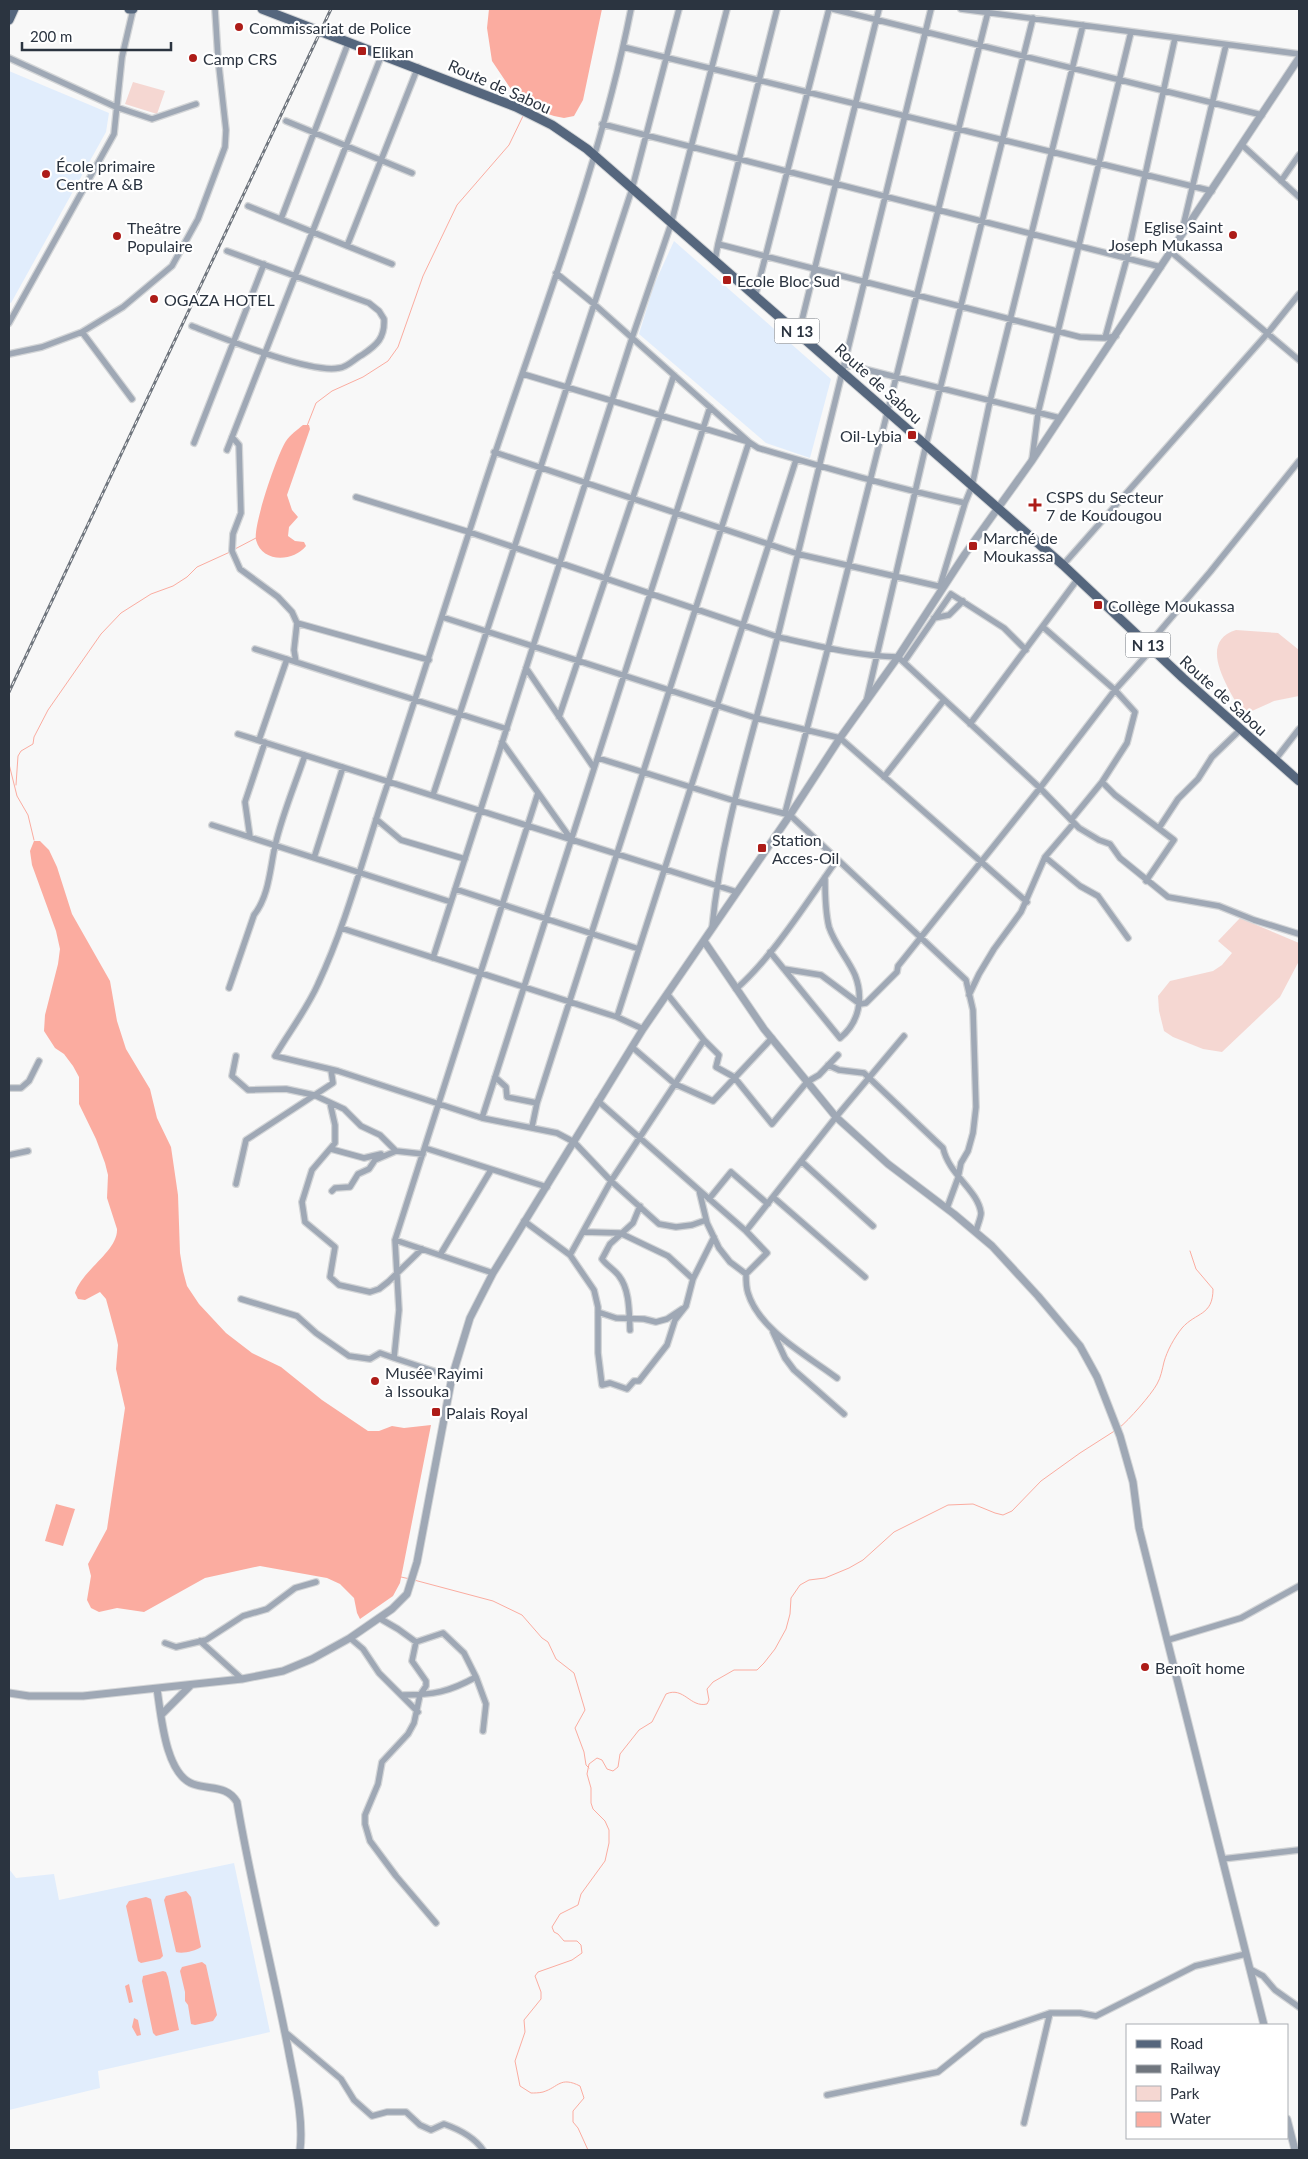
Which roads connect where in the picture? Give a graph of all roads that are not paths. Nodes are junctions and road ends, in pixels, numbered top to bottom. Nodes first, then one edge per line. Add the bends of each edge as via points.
1 (14, 9) edge
2 (132, 9) edge
3 (215, 9) edge
4 (262, 9) edge
5 (631, 9) edge
6 (679, 9) edge
7 (728, 9) edge
8 (777, 9) edge
9 (829, 9) edge
10 (833, 9) edge
11 (879, 9) edge
12 (931, 9) edge
13 (961, 9) edge
14 (988, 12) junction
15 (1033, 18) junction
16 (9, 20) edge
17 (877, 20) junction
18 (1083, 25) junction
19 (925, 32) junction
20 (1131, 32) junction
21 (1175, 38) junction
22 (350, 42) junction
23 (1226, 44) junction
24 (979, 45) junction
25 (624, 47) junction
26 (382, 54) junction
27 (1299, 54) edge
28 (1023, 56) junction
29 (666, 57) junction
30 (9, 58) edge
31 (1299, 58) edge
32 (418, 67) junction
33 (712, 68) junction
34 (1073, 68) junction
35 (1119, 79) junction
36 (759, 80) junction
37 (1164, 91) junction
38 (808, 92) junction
39 (856, 103) junction
40 (1213, 103) junction
41 (196, 104) dead end
42 (116, 107) junction
43 (905, 115) junction
44 (1262, 115) junction
45 (286, 121) dead end
46 (602, 124) junction
47 (958, 128) junction
48 (314, 133) junction
49 (646, 135) junction
50 (1002, 139) junction
51 (1242, 145) junction
52 (346, 146) junction
53 (693, 147) junction
54 (1052, 151) junction
55 (595, 155) junction
56 (1299, 155) edge
57 (739, 159) junction
58 (380, 160) junction
59 (1099, 163) junction
60 (787, 171) junction
61 (412, 173) dead end
62 (1146, 174) junction
63 (1282, 181) junction
64 (836, 184) junction
65 (1193, 186) junction
66 (632, 189) junction
67 (1212, 190) junction
68 (885, 196) junction
69 (1299, 197) edge
70 (248, 206) dead end
71 (938, 210) junction
72 (281, 219) junction
73 (982, 221) junction
74 (672, 224) junction
75 (312, 232) junction
76 (1032, 234) junction
77 (1181, 238) junction
78 (718, 244) junction
79 (346, 246) junction
80 (1080, 246) junction
81 (227, 251) dead end
82 (1171, 252) junction
83 (766, 256) junction
84 (1127, 258) junction
85 (715, 260) junction
86 (264, 264) junction
87 (392, 264) dead end
88 (1161, 267) junction
89 (814, 268) junction
90 (556, 273) junction
91 (295, 275) junction
92 (864, 281) junction
93 (916, 294) junction
94 (1299, 294) edge
95 (755, 297) junction
96 (594, 304) junction
97 (962, 306) junction
98 (1011, 319) junction
99 (9, 323) edge
100 (192, 326) dead end
101 (1059, 331) junction
102 (82, 332) junction
103 (799, 332) junction
104 (1267, 334) junction
105 (1116, 336) junction
106 (632, 338) junction
107 (1105, 338) junction
108 (234, 342) junction
109 (265, 353) junction
110 (9, 354) edge
111 (1299, 360) edge
112 (843, 367) junction
113 (523, 374) junction
114 (674, 375) junction
115 (896, 377) junction
116 (567, 388) junction
117 (940, 388) junction
118 (132, 399) dead end
119 (612, 401) junction
120 (990, 401) junction
121 (710, 406) junction
122 (887, 411) junction
123 (1038, 413) junction
124 (660, 416) junction
125 (1060, 418) junction
126 (703, 428) junction
127 (232, 437) junction
128 (194, 442) dead end
129 (749, 442) junction
130 (926, 445) junction
131 (227, 450) dead end
132 (494, 452) junction
133 (796, 460) junction
134 (1299, 461) edge
135 (1032, 462) junction
136 (818, 466) junction
137 (541, 468) junction
138 (870, 480) junction
139 (585, 483) junction
140 (972, 486) junction
141 (915, 492) junction
142 (356, 497) dead end
143 (632, 499) junction
144 (965, 503) junction
145 (997, 509) junction
146 (676, 514) junction
147 (721, 529) junction
148 (469, 532) junction
149 (769, 545) junction
150 (514, 547) junction
151 (798, 554) junction
152 (560, 563) junction
153 (1063, 565) junction
154 (849, 566) junction
155 (896, 576) junction
156 (606, 578) junction
157 (1077, 580) junction
158 (942, 587) junction
159 (650, 594) junction
160 (963, 601) junction
161 (696, 609) junction
162 (442, 617) junction
163 (934, 618) junction
164 (297, 623) junction
165 (743, 625) junction
166 (1043, 627) junction
167 (487, 632) junction
168 (778, 637) junction
169 (533, 646) junction
170 (1150, 647) junction
171 (828, 648) junction
172 (255, 649) dead end
173 (1026, 650) junction
174 (878, 657) junction
175 (287, 659) junction
176 (429, 660) junction
177 (901, 660) junction
178 (578, 661) junction
179 (296, 662) junction
180 (526, 668) junction
181 (624, 676) junction
182 (670, 690) junction
183 (1115, 690) junction
184 (415, 700) junction
185 (944, 700) junction
186 (866, 702) junction
187 (717, 705) junction
188 (460, 714) junction
189 (559, 717) junction
190 (756, 718) junction
191 (970, 724) junction
192 (507, 729) junction
193 (1241, 729) junction
194 (1299, 729) edge
195 (807, 730) junction
196 (238, 734) dead end
197 (840, 738) junction
198 (262, 741) junction
199 (502, 742) junction
200 (305, 755) junction
201 (598, 758) junction
202 (1275, 760) junction
203 (342, 767) junction
204 (594, 768) junction
205 (644, 772) junction
206 (884, 777) junction
207 (388, 781) junction
208 (1102, 782) junction
209 (1299, 782) edge
210 (691, 787) junction
211 (1040, 788) junction
212 (538, 793) junction
213 (433, 795) junction
214 (735, 801) junction
215 (480, 810) junction
216 (787, 814) junction
217 (376, 819) junction
218 (1072, 822) junction
219 (212, 824) dead end
220 (528, 825) junction
221 (1159, 828) junction
222 (250, 837) junction
223 (571, 839) junction
224 (276, 846) junction
225 (618, 853) junction
226 (1045, 857) junction
227 (314, 858) junction
228 (465, 859) junction
229 (837, 860) junction
230 (981, 863) junction
231 (665, 868) junction
232 (359, 872) junction
233 (825, 877) junction
234 (1146, 880) junction
235 (716, 884) junction
236 (455, 889) junction
237 (737, 892) junction
238 (451, 902) junction
239 (1027, 902) junction
240 (502, 904) junction
241 (546, 919) junction
242 (340, 928) junction
243 (712, 929) junction
244 (592, 934) junction
245 (1299, 934) edge
246 (921, 938) junction
247 (1128, 938) dead end
248 (704, 941) junction
249 (639, 949) junction
250 (770, 952) junction
251 (433, 958) junction
252 (784, 969) junction
253 (480, 973) junction
254 (524, 987) junction
255 (229, 988) dead end
256 (736, 989) junction
257 (668, 995) junction
258 (969, 995) junction
259 (570, 1002) junction
260 (860, 1004) junction
261 (617, 1017) junction
262 (643, 1029) junction
263 (904, 1036) dead end
264 (772, 1038) junction
265 (704, 1040) junction
266 (632, 1047) junction
267 (838, 1055) dead end
268 (236, 1056) dead end
269 (39, 1061) dead end
270 (828, 1065) junction
271 (332, 1070) junction
272 (495, 1077) junction
273 (734, 1077) junction
274 (870, 1077) junction
275 (807, 1082) junction
276 (675, 1084) junction
277 (9, 1088) edge
278 (314, 1095) junction
279 (598, 1101) junction
280 (330, 1102) junction
281 (537, 1103) junction
282 (439, 1104) junction
283 (836, 1117) junction
284 (482, 1118) junction
285 (532, 1128) junction
286 (639, 1139) junction
287 (574, 1142) junction
288 (425, 1148) junction
289 (331, 1149) junction
290 (28, 1151) dead end
291 (396, 1151) junction
292 (422, 1154) junction
293 (9, 1155) edge
294 (801, 1161) junction
295 (491, 1170) junction
296 (958, 1178) junction
297 (612, 1181) junction
298 (236, 1184) dead end
299 (547, 1186) junction
300 (699, 1190) junction
301 (332, 1191) dead end
302 (773, 1198) junction
303 (709, 1199) junction
304 (768, 1204) junction
305 (640, 1206) junction
306 (946, 1208) junction
307 (706, 1220) junction
308 (524, 1221) junction
309 (873, 1226) dead end
310 (583, 1232) junction
311 (746, 1232) junction
312 (976, 1232) junction
313 (622, 1234) junction
314 (714, 1237) junction
315 (395, 1240) junction
316 (422, 1249) junction
317 (440, 1255) junction
318 (570, 1255) junction
319 (398, 1272) junction
320 (493, 1272) junction
321 (746, 1274) junction
322 (865, 1277) dead end
323 (693, 1279) junction
324 (241, 1299) dead end
325 (686, 1306) junction
326 (598, 1312) junction
327 (630, 1319) junction
328 (630, 1330) dead end
329 (773, 1330) junction
330 (394, 1358) junction
331 (452, 1377) junction
332 (837, 1378) dead end
333 (844, 1414) dead end
334 (316, 1582) dead end
335 (1299, 1586) edge
336 (378, 1618) junction
337 (350, 1638) junction
338 (1168, 1640) junction
339 (200, 1641) junction
340 (416, 1642) junction
341 (165, 1643) dead end
342 (476, 1677) junction
343 (242, 1679) junction
344 (191, 1685) junction
345 (157, 1689) junction
346 (9, 1693) edge
347 (403, 1695) junction
348 (420, 1695) junction
349 (418, 1712) junction
350 (161, 1715) junction
351 (483, 1731) dead end
352 (1299, 1850) edge
353 (1222, 1859) junction
354 (436, 1923) dead end
355 (1246, 1954) junction
356 (1250, 1969) junction
357 (1299, 2008) edge
358 (1050, 2013) junction
359 (1264, 2024) edge
360 (285, 2032) junction
361 (827, 2095) dead end
362 (1024, 2123) dead end
363 (1288, 2123) edge
364 (300, 2150) edge
365 (483, 2150) edge
366 (1295, 2150) edge

1 - 16 main road
2 - 42 street
3 - 102 street via 225,147 198,219 172,266 123,307
4 - 22 main road, Route de Sabou / N 13
5 - 25 street
6 - 29 street
7 - 33 street
8 - 36 street
9 - 38 street
10 - 17 street
11 - 17 street
12 - 19 street
13 - 14 street
14 - 15 street
14 - 24 street
15 - 18 street
15 - 28 street
17 - 19 street
17 - 39 street
18 - 20 street
18 - 34 street
19 - 24 street
19 - 43 street
20 - 21 street
20 - 35 street
21 - 23 street
21 - 37 street
22 - 26 main road, Route de Sabou / N 13
22 - 48 street
23 - 27 street
23 - 40 street
24 - 28 street
24 - 47 street
25 - 29 street
25 - 46 street
26 - 32 main road, Route de Sabou / N 13
26 - 52 street
28 - 34 street
28 - 50 street
29 - 33 street
29 - 49 street
30 - 42 street
31 - 44 street
32 - 55 main road, Route de Sabou / N 13 via 516,106 566,134
32 - 58 street
33 - 36 street
33 - 53 street
34 - 35 street
34 - 54 street
35 - 37 street
35 - 59 street
36 - 38 street
36 - 57 street
37 - 40 street
37 - 62 street
38 - 39 street
38 - 60 street
39 - 43 street
39 - 64 street
40 - 44 street
40 - 65 street
41 - 42 street via 152,118
42 - 99 street via 114,134
43 - 47 street
43 - 68 street
44 - 51 street
45 - 48 street
46 - 49 street
46 - 55 street
47 - 50 street
47 - 71 street
48 - 52 street
48 - 72 street
49 - 53 street
49 - 66 street
50 - 54 street
50 - 73 street
51 - 63 street
51 - 67 street
52 - 58 street
52 - 75 street
53 - 57 street
53 - 74 street
54 - 59 street
54 - 76 street
55 - 66 main road, Route de Sabou / N 13
55 - 90 street
56 - 63 street
57 - 60 street
57 - 78 street
58 - 61 street
58 - 79 street
59 - 62 street
59 - 80 street
60 - 64 street
60 - 83 street
62 - 65 street
62 - 84 street
63 - 69 street
64 - 68 street
64 - 89 street
65 - 67 street
65 - 77 street
66 - 74 main road, Route de Sabou / N 13
66 - 96 street
67 - 77 street
68 - 71 street
68 - 92 street
70 - 72 street
71 - 73 street
71 - 93 street
72 - 75 street
73 - 76 street
73 - 97 street
74 - 85 main road, Route de Sabou / N 13
74 - 106 street
75 - 79 street
75 - 91 street
76 - 80 street
76 - 98 street
77 - 82 street
78 - 83 street
78 - 85 street
79 - 87 street
80 - 84 street
80 - 101 street
81 - 86 street
82 - 88 street
82 - 104 street
83 - 89 street
83 - 95 street
84 - 88 street
84 - 107 street
85 - 95 main road, Route de Sabou / N 13
86 - 91 street
86 - 108 street
88 - 105 street
89 - 92 street
89 - 103 street
90 - 96 street
90 - 113 street
91 - 109 street
91 - 109 street via 373,305 384,318 381,338 370,350 337,369 318,368
92 - 93 street
92 - 112 street
93 - 97 street
93 - 115 street
94 - 104 street
95 - 103 main road, Route de Sabou / N 13
96 - 106 street
96 - 116 street
97 - 98 street
97 - 117 street
98 - 101 street
98 - 120 street
100 - 108 street
101 - 107 street via 1080,337
101 - 123 street
102 - 110 street via 42,347
102 - 118 street
103 - 112 main road, Route de Sabou / N 13
104 - 111 street
104 - 153 street
105 - 107 street
105 - 125 street
106 - 114 street
106 - 119 street
108 - 109 street
108 - 128 street
109 - 127 street
112 - 115 street
112 - 122 main road, Route de Sabou / N 13
112 - 136 street
113 - 116 street
113 - 132 street
114 - 121 street
114 - 124 street
115 - 117 street
115 - 122 street
116 - 119 street
116 - 137 street
117 - 120 street
117 - 130 street
119 - 124 street
119 - 139 street
120 - 123 street
120 - 140 street
121 - 126 street
121 - 129 street
122 - 130 main road, Route de Sabou / N 13
122 - 138 street
123 - 125 street
123 - 135 street
124 - 126 street
124 - 143 street
125 - 135 street
126 - 129 street
126 - 146 street
127 - 131 street
127 - 164 street via 240,445 241,513 233,534 232,551 240,569 278,597
129 - 133 street
129 - 147 street
130 - 140 main road, Route de Sabou / N 13
130 - 141 street
132 - 137 street
132 - 148 street
133 - 136 street
133 - 149 street
134 - 170 street
135 - 145 street
136 - 138 street
136 - 151 street
137 - 139 street
137 - 150 street
138 - 141 street
138 - 154 street
139 - 143 street
139 - 152 street
140 - 144 street
140 - 145 main road, Route de Sabou / N 13
141 - 144 street
141 - 155 street
142 - 148 street
143 - 146 street
143 - 156 street
144 - 158 street
145 - 153 main road, Route de Sabou / N 13
145 - 158 street
146 - 147 street
146 - 159 street
147 - 149 street
147 - 161 street
148 - 150 street
148 - 162 street
149 - 151 street
149 - 165 street
150 - 152 street
150 - 167 street
151 - 154 street
151 - 168 street
152 - 156 street
152 - 169 street
153 - 157 main road, Route de Sabou / N 13
154 - 155 street
154 - 171 street
155 - 158 street
155 - 174 street
156 - 159 street
156 - 178 street
157 - 166 street
157 - 170 main road, Route de Sabou / N 13
158 - 177 street
159 - 161 street
159 - 181 street
160 - 163 street via 949,615
160 - 163 street via 951,594
160 - 173 street via 1004,628
161 - 165 street
161 - 182 street
162 - 167 street
162 - 176 street
163 - 177 street
164 - 176 street
164 - 179 street
165 - 168 street
165 - 187 street
166 - 173 street
166 - 183 street
167 - 169 street
167 - 188 street
168 - 171 street
168 - 190 street
169 - 178 street
169 - 180 street
170 - 183 street
170 - 193 main road, Route de Sabou / N 13
171 - 174 street
171 - 195 street
172 - 175 street
173 - 191 street
174 - 177 street
174 - 186 street
175 - 179 street
175 - 198 street
176 - 184 street
177 - 185 street
177 - 186 street
178 - 181 street
178 - 189 street
179 - 184 street
180 - 189 street
180 - 192 street
181 - 182 street
181 - 201 street
182 - 187 street
182 - 205 street
183 - 208 street via 1134,712 1127,743
183 - 211 street
184 - 188 street
184 - 207 street
185 - 191 street
185 - 206 street
186 - 197 street
187 - 190 street
187 - 210 street
188 - 192 street
188 - 213 street
189 - 204 street
190 - 195 street
190 - 214 street
191 - 211 street
192 - 199 street
193 - 202 main road, Route de Sabou / N 13
193 - 221 street via 1212,757
194 - 202 street
195 - 197 street
195 - 216 street
196 - 198 street
197 - 206 street
197 - 216 street
198 - 200 street
198 - 222 street via 245,802
199 - 212 street
199 - 215 street
200 - 203 street
200 - 224 street
201 - 204 street
201 - 205 street
202 - 209 main road, Route de Sabou / N 13
203 - 207 street
203 - 227 street
204 - 223 street
205 - 210 street
205 - 225 street
206 - 230 street
207 - 213 street
207 - 217 street
208 - 218 street
208 - 221 street
210 - 214 street
210 - 231 street
211 - 218 street
211 - 230 street
212 - 220 street
212 - 223 street
213 - 215 street
214 - 216 street
214 - 235 street
215 - 220 street
215 - 228 street
216 - 229 street
216 - 237 street
217 - 228 street via 401,840
217 - 232 street
218 - 226 street
218 - 234 street via 1110,844 1120,858
219 - 222 street
220 - 223 street
220 - 240 street
221 - 234 street via 1174,840
222 - 224 street
223 - 225 street
223 - 241 street
224 - 227 street
224 - 255 street via 260,908 254,915
225 - 231 street
225 - 244 street
226 - 239 street
226 - 247 street via 1080,886 1098,896
227 - 232 street
228 - 236 street
229 - 233 street
229 - 246 street
230 - 239 street
230 - 246 street
231 - 235 street
231 - 249 street
232 - 238 street
232 - 242 street
233 - 250 street
233 - 260 street via 830,929 855,975
234 - 245 street via 1168,897 1219,906
235 - 237 street
235 - 243 street
236 - 238 street
236 - 240 street
237 - 243 street
238 - 251 street
239 - 258 street via 978,974
240 - 241 street
240 - 253 street
241 - 244 street
241 - 254 street
242 - 251 street
242 - 271 street via 318,986 275,1056
243 - 248 street
244 - 249 street
244 - 259 street
246 - 258 street via 966,980
246 - 260 street via 898,966 892,979 866,1003
248 - 256 street
248 - 257 street
249 - 261 street
250 - 252 street
250 - 256 street
251 - 253 street
252 - 260 street via 821,975
252 - 260 street via 840,1038 857,1018
253 - 254 street
253 - 282 street
254 - 259 street
254 - 272 street
256 - 264 street
257 - 262 street
257 - 265 street
258 - 296 street via 973,1010 976,1107 973,1133
259 - 261 street
259 - 281 street
261 - 262 street
262 - 266 street
263 - 274 street
264 - 273 street
264 - 275 street
265 - 273 street via 719,1055 716,1067
265 - 276 street
266 - 276 street
266 - 279 street
267 - 270 street
268 - 278 street via 232,1076 248,1090 286,1089
269 - 277 street via 25,1085
270 - 274 street
270 - 275 street
271 - 278 street via 333,1082
271 - 282 street
272 - 281 street via 506,1087 507,1098
272 - 284 street
273 - 275 street via 772,1124
273 - 276 street via 713,1101
274 - 283 street
274 - 296 street via 943,1148 948,1164
275 - 283 street
276 - 286 street
278 - 280 street
278 - 298 street via 246,1140
279 - 286 street
279 - 287 street
280 - 289 street via 336,1125 335,1143
280 - 291 street via 344,1109 361,1126 380,1135
281 - 285 street
282 - 284 street
282 - 288 street
283 - 294 street
283 - 306 street via 888,1164
284 - 285 street
285 - 287 street via 557,1133
286 - 297 street
286 - 300 street
287 - 297 street
287 - 299 street
288 - 292 street
288 - 295 street
289 - 291 street via 364,1158
289 - 319 street via 312,1170 302,1202 305,1222 335,1248 330,1277 339,1285 370,1292 379,1289
290 - 293 street
291 - 292 street
291 - 301 street via 376,1160 358,1174 350,1187
292 - 315 street
294 - 302 street
294 - 309 street
295 - 299 street
295 - 317 street
296 - 306 street
296 - 312 street via 974,1195 981,1213
297 - 305 street
297 - 310 street
299 - 308 street
300 - 303 street
300 - 307 street
302 - 304 street
302 - 322 street
303 - 304 street via 730,1172
303 - 311 street
304 - 311 street
305 - 307 street via 659,1224 692,1225
305 - 313 street via 633,1223
306 - 312 street
307 - 314 street
308 - 318 street
308 - 320 street
310 - 313 street
310 - 318 street
311 - 321 street via 767,1254
312 - 338 street via 1038,1296 1080,1346 1097,1377 1120,1436 1133,1482 1139,1528
313 - 323 street via 668,1256
313 - 327 street via 610,1244 602,1259 624,1286
314 - 321 street via 730,1262
314 - 323 street
315 - 316 street
315 - 319 street
316 - 317 street
316 - 319 street
317 - 320 street
318 - 326 street via 594,1290
319 - 330 street via 399,1310
320 - 331 street via 470,1318
321 - 329 street via 748,1293
323 - 325 street
324 - 330 street via 297,1316 316,1334 349,1356 370,1359 380,1352
325 - 326 street via 675,1320 667,1345 627,1390 610,1383 602,1385
325 - 327 street via 667,1319 656,1322
326 - 327 street
327 - 328 street
329 - 332 street
329 - 333 street via 789,1364
330 - 331 street
331 - 336 street via 411,1586 401,1602
334 - 339 street via 295,1588 267,1609 243,1616
335 - 338 street via 1242,1618
336 - 337 street
336 - 340 street
337 - 343 street via 283,1671
337 - 347 street
338 - 353 street
339 - 341 street via 176,1647
339 - 343 street
340 - 342 street via 443,1633 464,1654
340 - 348 street via 412,1661 426,1681
342 - 348 street via 456,1688
342 - 351 street via 486,1704
343 - 344 street
344 - 345 street
344 - 350 street
345 - 346 street via 83,1696
345 - 350 street
347 - 348 street
347 - 349 street
348 - 349 street
349 - 354 street via 408,1734 382,1762 365,1824 370,1841
350 - 360 street via 174,1766 183,1778 192,1784 222,1789 232,1794 237,1802 255,1901
352 - 353 street
353 - 355 street
355 - 356 street
355 - 358 street via 1195,1966 1096,2016
356 - 357 street via 1263,1976
356 - 359 street
358 - 361 street via 983,2036 938,2072
358 - 362 street
360 - 364 street via 300,2117
360 - 365 street via 341,2079 354,2100 372,2116 406,2112 431,2130 444,2124 456,2128
363 - 366 street

